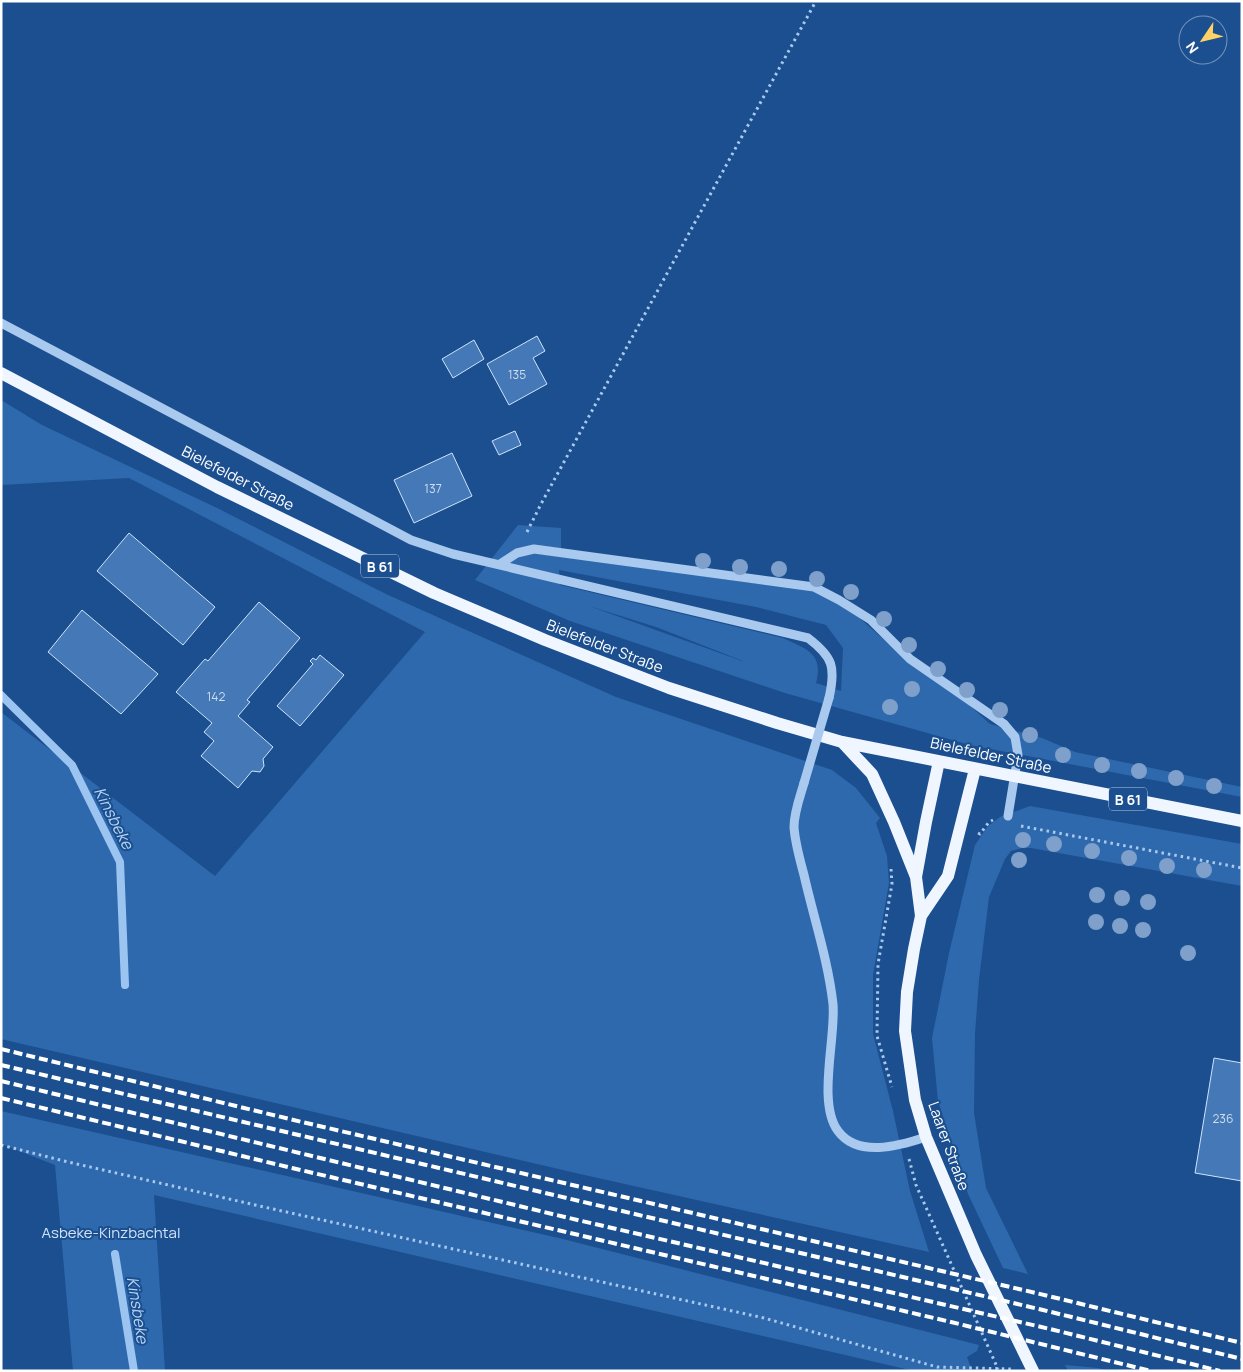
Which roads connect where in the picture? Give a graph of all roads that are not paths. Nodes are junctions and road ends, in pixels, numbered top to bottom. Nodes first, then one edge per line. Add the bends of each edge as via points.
1 (1, 323) edge
2 (1, 373) edge
3 (500, 564) junction
4 (842, 742) junction
5 (939, 761) junction
6 (975, 769) junction
7 (1014, 777) junction
8 (1008, 816) road end
9 (1242, 821) edge
10 (916, 878) junction
11 (921, 916) junction
12 (926, 1138) junction
13 (1033, 1370) edge

1 - 3 lane via 411,540 453,554
2 - 4 main road, Bielefelder Straße / B 61 via 217,487 434,593 669,688
3 - 7 lane via 534,549 814,587 871,620 910,659 1004,724 1015,736 1018,755
3 - 12 lane, bridge via 808,638 824,650 833,667 833,682 794,827 830,982 834,1015 828,1093 832,1116 837,1130 849,1142 872,1148
4 - 5 main road, Bielefelder Straße / B 61
4 - 10 main road via 872,774
5 - 6 main road, Bielefelder Straße / B 61
5 - 10 main road, Laarer Straße
6 - 7 main road, Bielefelder Straße / B 61
6 - 11 main road, Laarer Straße via 948,876
7 - 8 lane
7 - 9 main road, Bielefelder Straße / B 61
10 - 11 main road, Laarer Straße
11 - 12 main road, Laarer Straße via 907,992 905,1030 915,1100
12 - 13 main road, Laarer Straße via 976,1255

